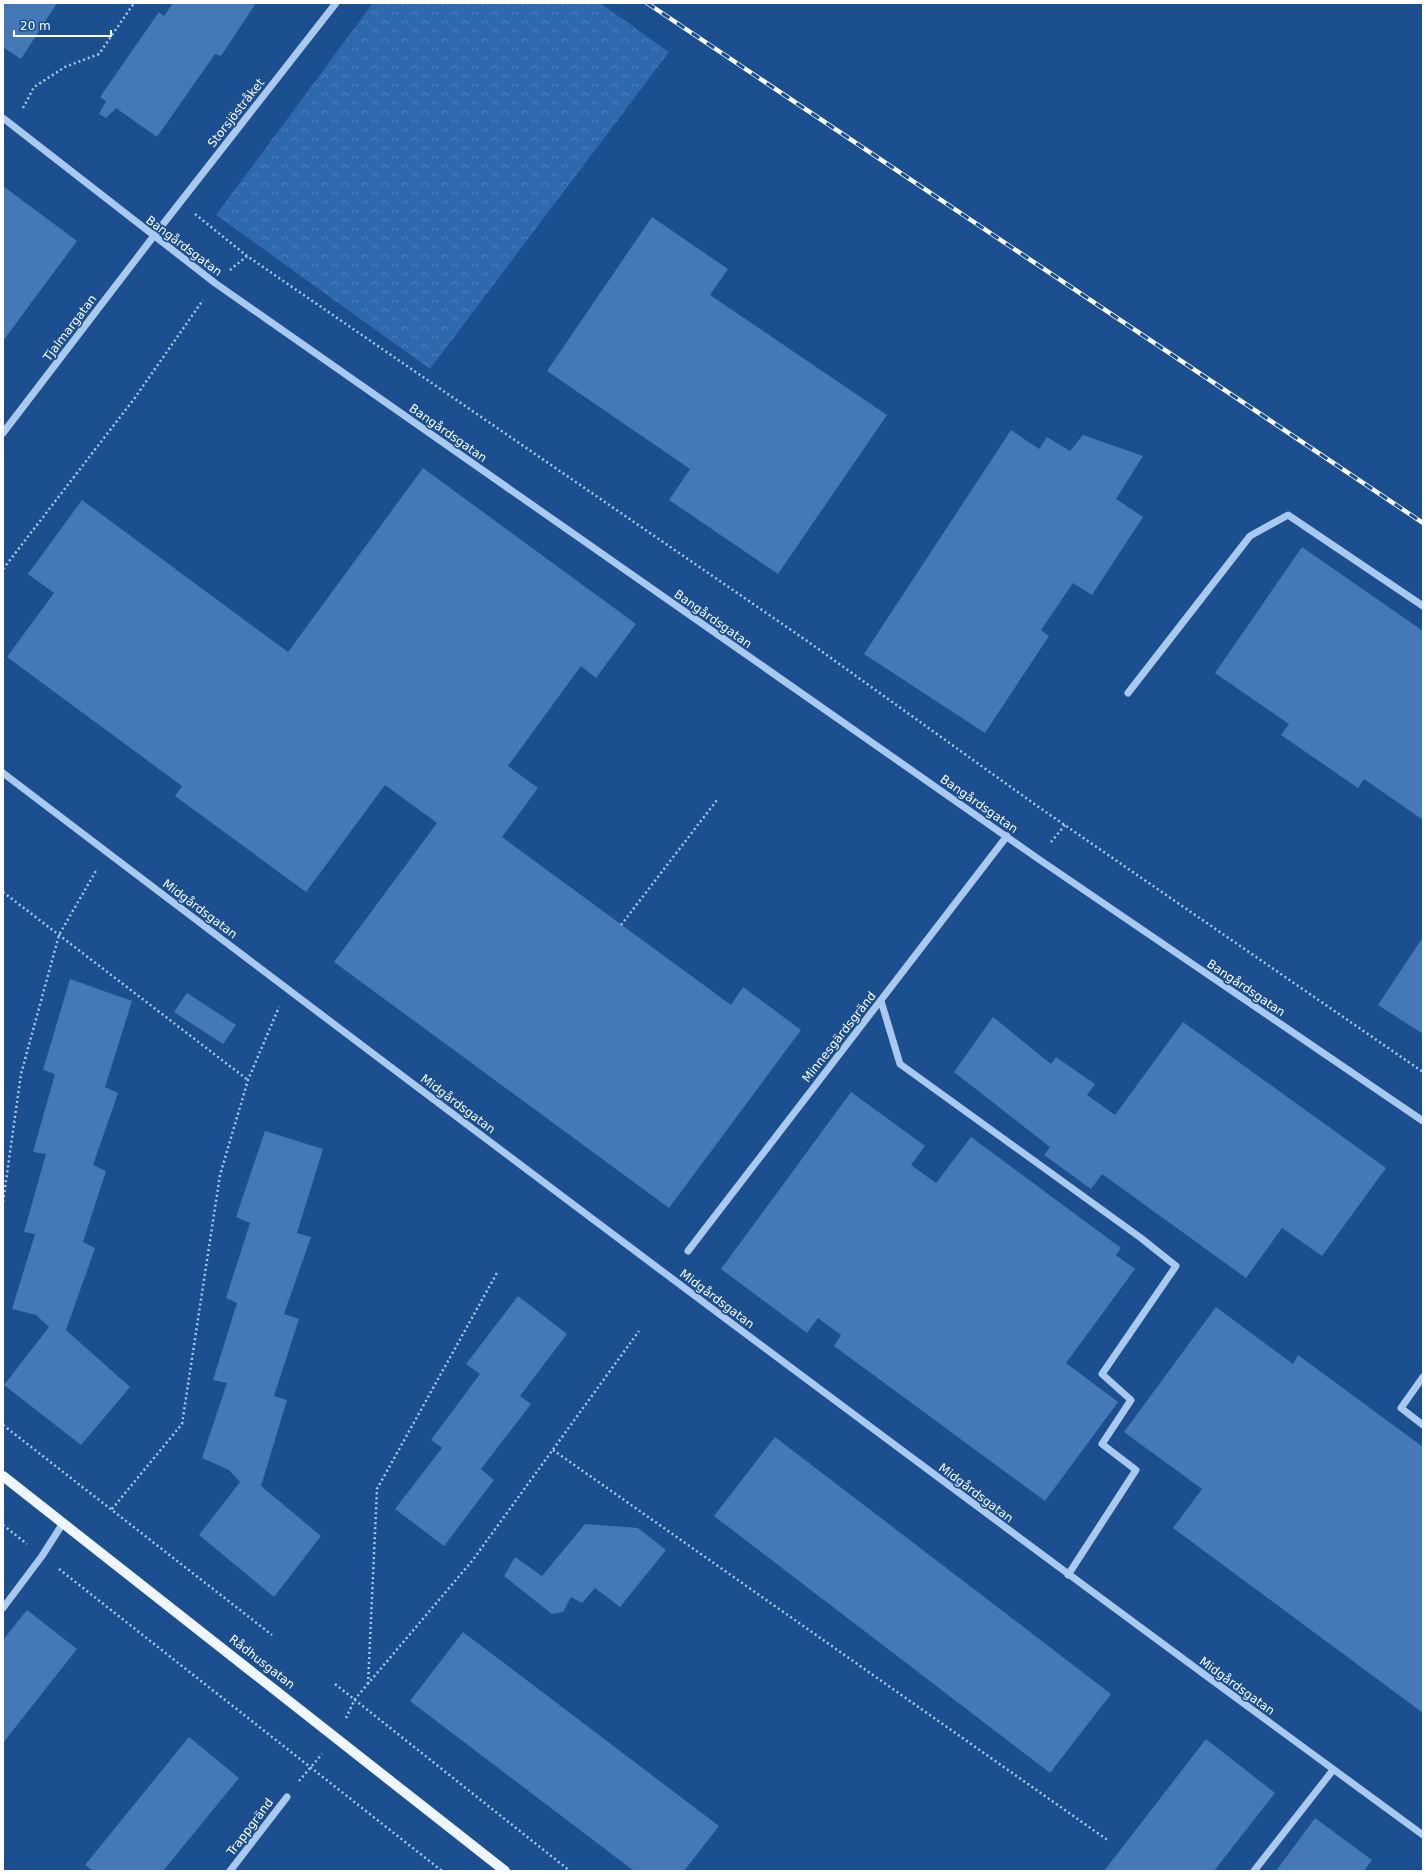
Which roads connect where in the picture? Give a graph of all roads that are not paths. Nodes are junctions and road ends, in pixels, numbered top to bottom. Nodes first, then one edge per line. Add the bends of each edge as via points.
1 (336, 3) edge
2 (3, 118) edge
3 (154, 237) junction
4 (3, 433) edge
5 (1423, 606) edge
6 (1128, 694) dead end
7 (3, 774) edge
8 (1007, 836) junction
9 (882, 1001) junction
10 (1423, 1121) edge
11 (688, 1251) dead end
12 (1423, 1377) edge
13 (1423, 1425) edge
14 (3, 1476) edge
15 (63, 1523) junction
16 (1068, 1575) junction
17 (3, 1608) edge
18 (1333, 1770) junction
19 (287, 1797) dead end
20 (1423, 1835) edge
21 (230, 1871) edge
22 (505, 1871) edge
23 (1254, 1871) edge

1 - 3 street, Storsjöstråket
2 - 3 street, Bangårdsgatan
3 - 4 street, Tjalmargatan
3 - 8 street, Bangårdsgatan via 215,283
5 - 6 street via 1288,515 1250,536
7 - 16 street, Midgårdsgatan
8 - 9 street, Minnesgärdsgränd
8 - 10 street, Bangårdsgatan via 1145,933
9 - 11 street, Minnesgärdsgränd
9 - 16 street via 900,1064 1176,1266 1102,1374 1130,1400 1102,1444 1136,1470
12 - 13 street via 1402,1408
14 - 15 main road, Rådhusgatan
15 - 17 street
15 - 22 main road, Rådhusgatan
16 - 18 street, Midgårdsgatan
18 - 20 street, Midgårdsgatan
18 - 23 street
19 - 21 street, Trappgränd

